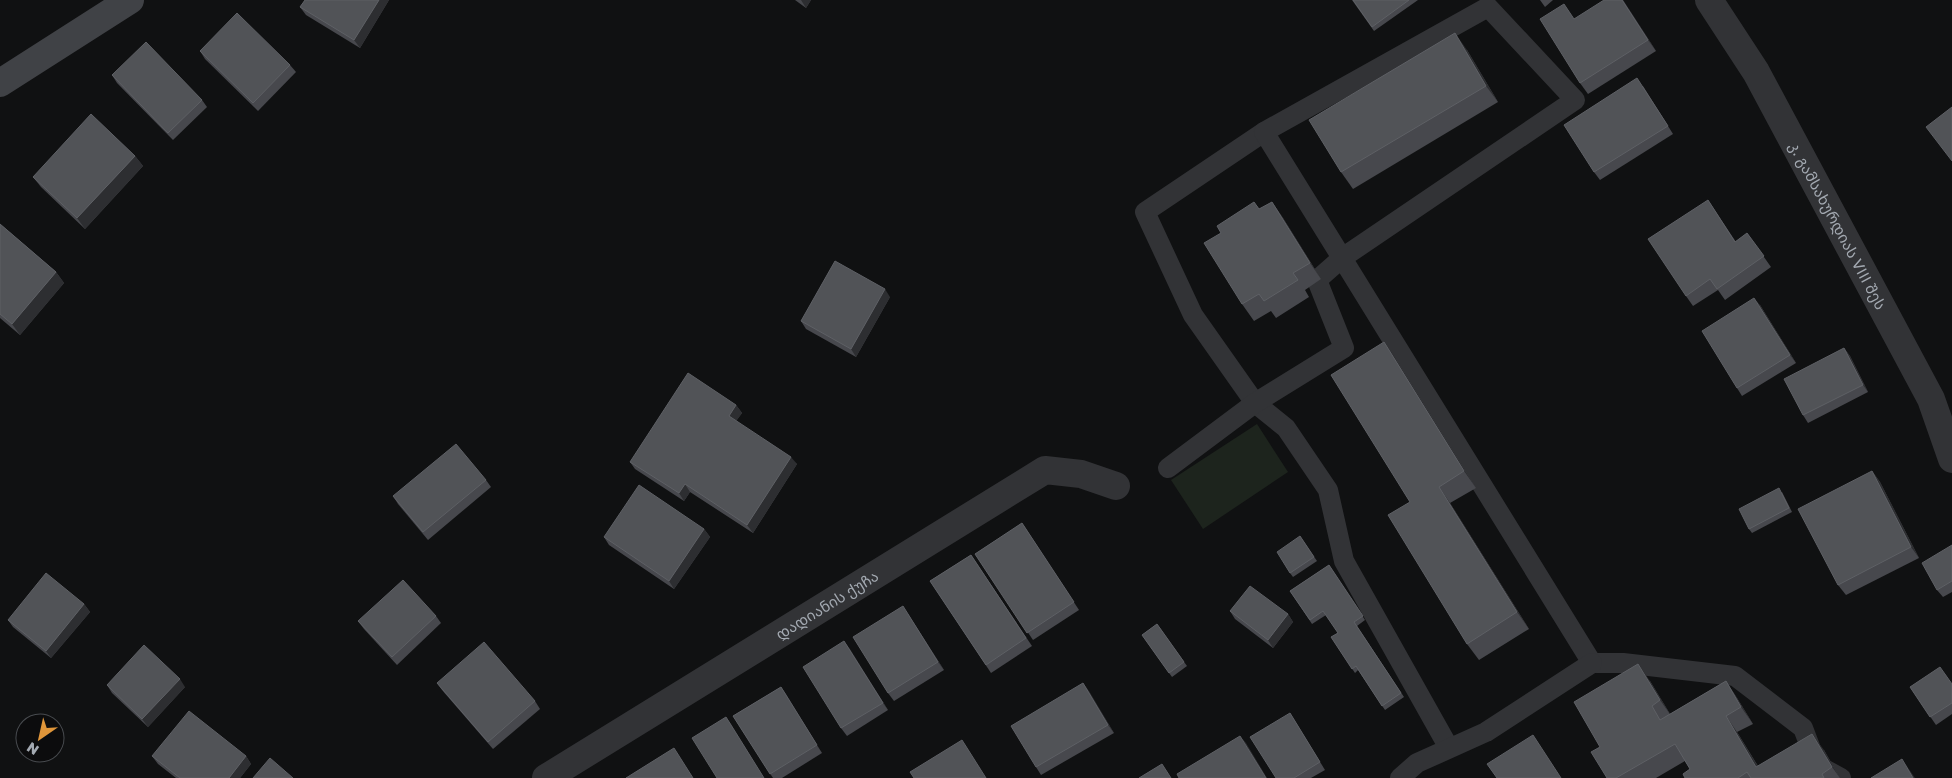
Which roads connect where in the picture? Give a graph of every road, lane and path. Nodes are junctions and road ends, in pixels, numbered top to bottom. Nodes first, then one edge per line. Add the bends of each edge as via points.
1 (130, 0) edge
2 (1709, 0) edge
3 (0, 83) edge
4 (1264, 132) junction
5 (1342, 258) junction
6 (1255, 403) junction
7 (1952, 459) edge
8 (1168, 468) dead end
9 (1116, 486) dead end
10 (1592, 663) junction
11 (1449, 748) junction
12 (559, 775) edge
13 (1400, 778) edge
14 (1841, 778) edge

1 - 3 street
2 - 7 street, კ. გამსახურდიას VIII შეს via 1756,72 1931,399
4 - 5 lane
4 - 5 lane via 1488,7 1575,100
4 - 6 lane via 1145,212 1193,316
5 - 6 lane via 1316,280 1344,348
5 - 10 lane
6 - 8 lane
6 - 11 lane via 1286,428 1328,490 1344,562
9 - 12 street, დადიანის ქუჩა via 1081,474 1045,470
10 - 11 lane via 1486,732
10 - 14 lane via 1623,663 1735,676 1803,728 1817,765
11 - 13 lane via 1417,762

